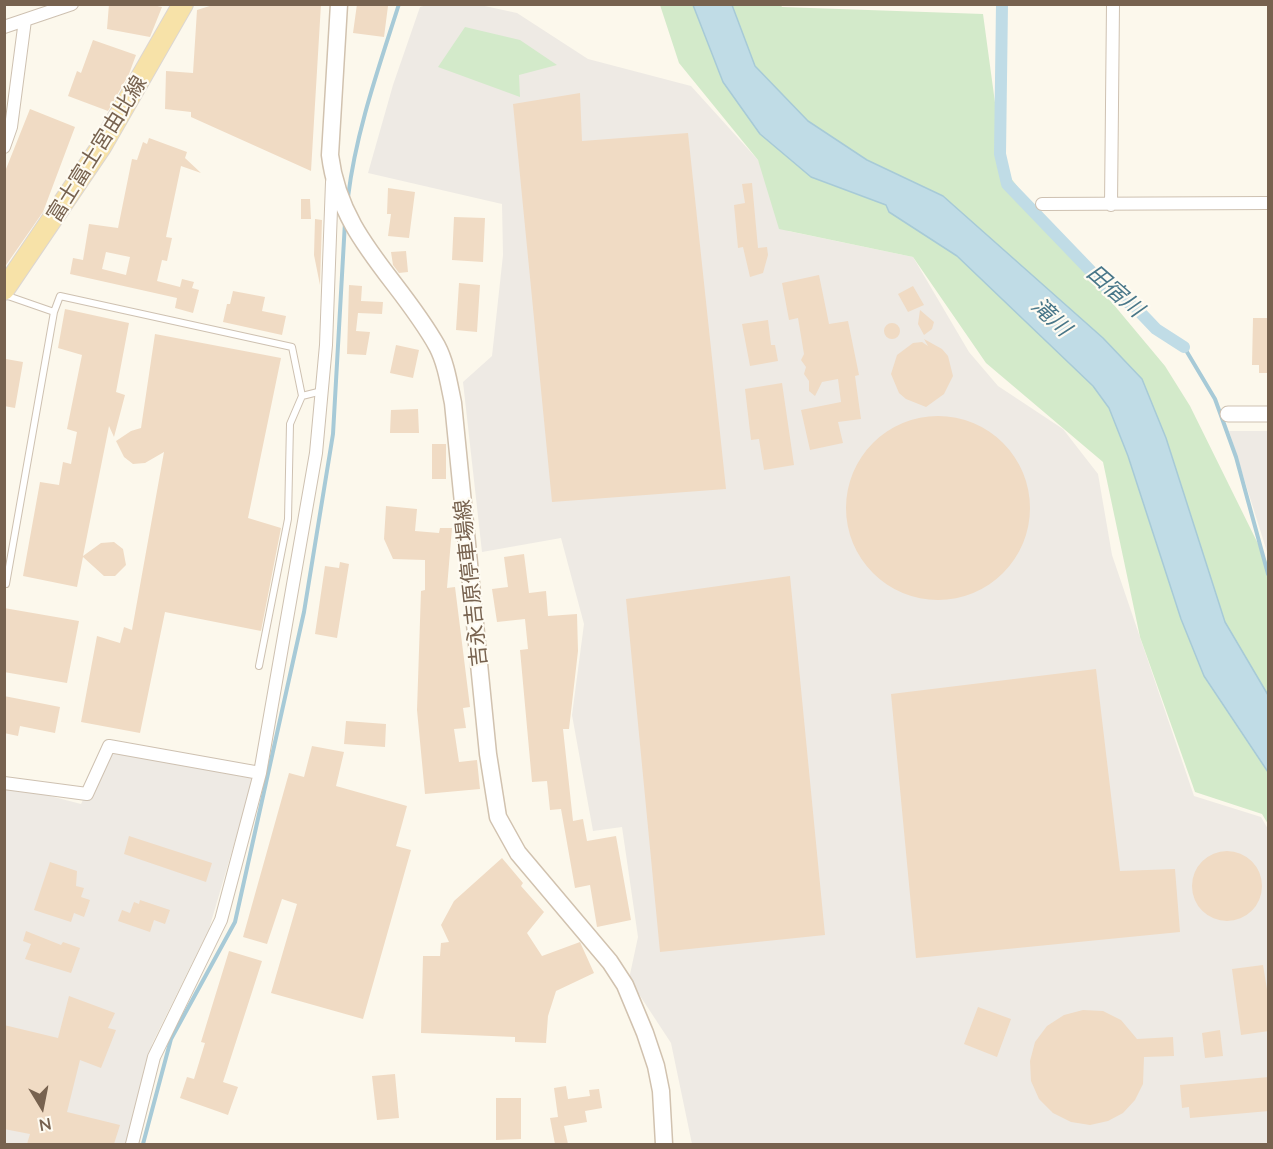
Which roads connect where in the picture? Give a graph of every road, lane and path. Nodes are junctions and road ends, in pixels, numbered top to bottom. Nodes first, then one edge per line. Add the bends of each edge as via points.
1 (72, 4) edge
2 (183, 4) edge
3 (339, 4) edge
4 (1113, 4) edge
5 (25, 20) junction
6 (4, 27) edge
7 (4, 147) edge
8 (333, 179) junction
9 (1269, 203) edge
10 (1042, 204) dead end
11 (1111, 205) junction
12 (4, 290) edge
13 (4, 295) edge
14 (54, 312) junction
15 (322, 391) junction
16 (302, 396) junction
17 (1228, 414) dead end
18 (1269, 414) edge
19 (6, 584) dead end
20 (259, 666) dead end
21 (260, 773) junction
22 (4, 783) edge
23 (132, 1144) edge
24 (664, 1144) edge

1 - 5 street
2 - 12 main road, 富士富士宮由比線 via 101,147
3 - 8 main road, 吉永吉原停車場線 via 330,155
4 - 11 street
5 - 6 street
5 - 7 street via 11,127
8 - 15 street
8 - 24 main road, 吉永吉原停車場線 via 340,203 356,232 437,346 447,371 498,817 518,853 625,985 656,1066 662,1091
9 - 11 street
10 - 11 street
13 - 14 lane
14 - 16 lane via 60,296 292,347
14 - 19 lane
15 - 16 lane
15 - 21 street via 316,453
16 - 20 lane via 290,424 288,519
17 - 18 street
21 - 22 street via 110,746 87,794
21 - 23 street via 221,921 154,1057

